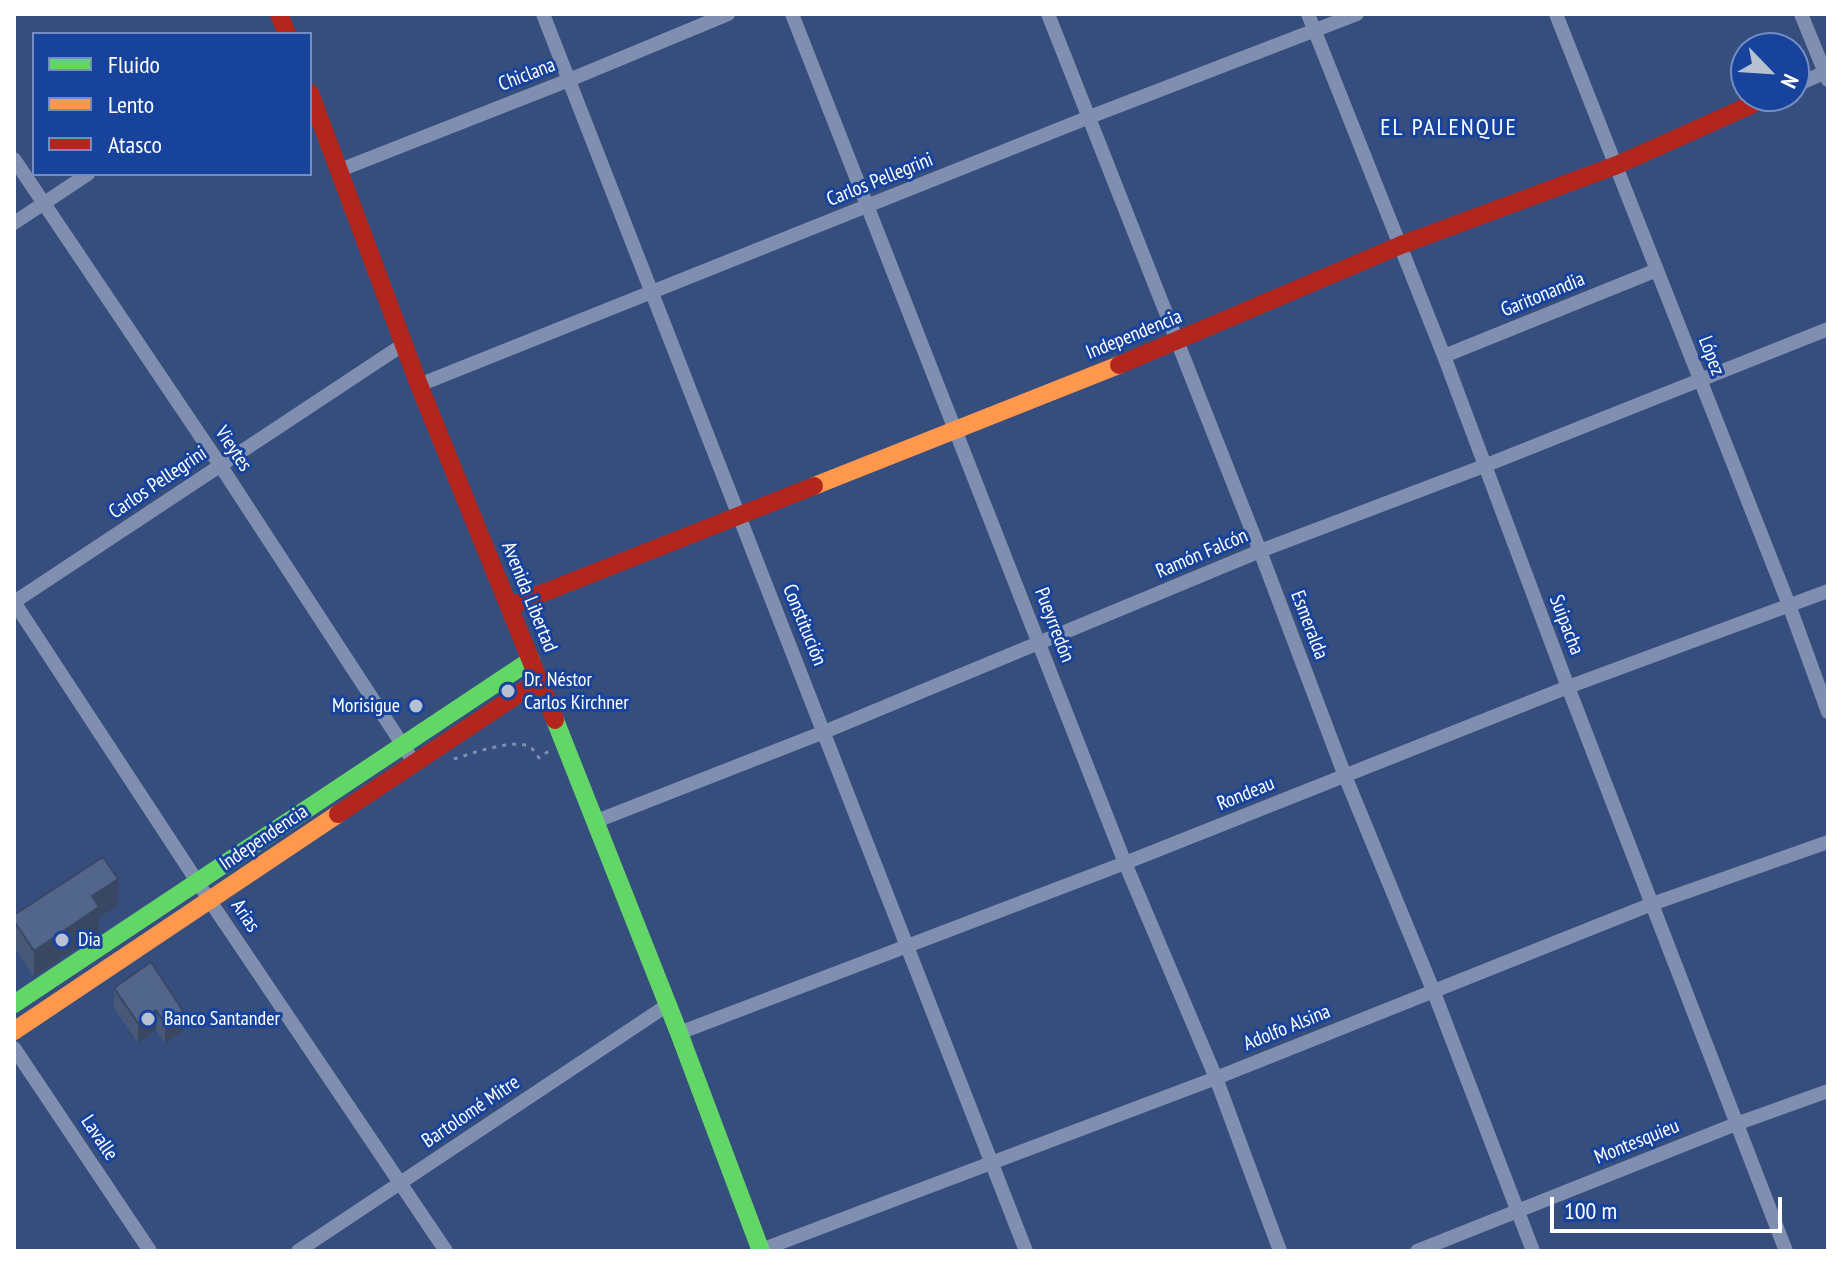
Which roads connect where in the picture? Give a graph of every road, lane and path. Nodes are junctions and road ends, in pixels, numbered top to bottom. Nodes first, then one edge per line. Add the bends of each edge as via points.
1 (543, 14) edge
2 (728, 14) edge
3 (792, 14) edge
4 (1048, 14) edge
5 (1308, 14) edge
6 (1357, 14) edge
7 (1556, 14) edge
8 (1801, 14) edge
9 (1314, 29) junction
10 (1827, 74) edge
11 (569, 80) junction
12 (312, 98) edge
13 (1735, 112) edge
14 (1087, 118) junction
15 (14, 159) edge
16 (1617, 165) junction
17 (340, 170) junction
18 (85, 176) edge
19 (44, 204) junction
20 (869, 207) junction
21 (14, 223) edge
22 (1401, 245) junction
23 (1657, 270) junction
24 (652, 293) junction
25 (1828, 329) edge
26 (1178, 342) junction
27 (404, 344) junction
28 (1444, 356) junction
29 (1698, 379) junction
30 (419, 385) junction
31 (956, 429) junction
32 (220, 465) junction
33 (1484, 466) junction
34 (739, 516) junction
35 (1260, 551) junction
36 (1828, 591) edge
37 (14, 602) edge
38 (1789, 605) junction
39 (510, 606) junction
40 (1040, 643) junction
41 (531, 660) junction
42 (538, 681) junction
43 (1568, 687) junction
44 (1828, 712) edge
45 (824, 732) junction
46 (562, 742) junction
47 (402, 745) junction
48 (437, 749) junction
49 (415, 764) junction
50 (1345, 776) junction
51 (594, 822) junction
52 (1828, 842) edge
53 (1125, 863) junction
54 (197, 882) junction
55 (210, 901) junction
56 (1652, 904) junction
57 (908, 946) junction
58 (1433, 990) junction
59 (14, 1004) edge
60 (666, 1006) junction
61 (14, 1031) edge
62 (679, 1033) junction
63 (14, 1048) edge
64 (1216, 1078) junction
65 (1828, 1091) edge
66 (1736, 1124) junction
67 (992, 1164) junction
68 (401, 1183) junction
69 (1517, 1211) junction
70 (761, 1250) edge
71 (150, 1251) edge
72 (298, 1251) edge
73 (446, 1251) edge
74 (1026, 1251) edge
75 (1280, 1251) edge
76 (1417, 1251) edge
77 (1533, 1251) edge
78 (1786, 1251) edge

1 - 11 street, Constitución
2 - 11 street, Chiclana
3 - 20 street, Pueyrredón
4 - 14 street, Esmeralda
5 - 9 street, Suipacha
6 - 9 street, Carlos Pellegrini
7 - 16 street, López
8 - 10 street
9 - 14 street, Carlos Pellegrini
9 - 22 street, Suipacha
11 - 17 street, Chiclana
11 - 24 street, Constitución
12 - 17 street, Avenida Libertad
13 - 16 street, Independencia
14 - 20 street, Carlos Pellegrini
14 - 26 street, Esmeralda
15 - 19 street, Vieytes
16 - 22 street, Independencia
16 - 23 street, López
17 - 27 street, Avenida Libertad
18 - 19 street
19 - 21 street
19 - 32 street, Vieytes
20 - 24 street, Carlos Pellegrini
20 - 31 street, Pueyrredón
22 - 26 street, Independencia
22 - 28 street, Suipacha
23 - 28 street, Garitonandia
23 - 29 street, López
24 - 30 street, Carlos Pellegrini
24 - 34 street, Constitución
25 - 29 street, Ramón Falcón
26 - 31 street, Independencia
26 - 35 street, Esmeralda
27 - 30 street, Avenida Libertad
27 - 32 street, Carlos Pellegrini
28 - 33 street, Suipacha
29 - 33 street, Ramón Falcón
29 - 38 street, López
30 - 39 street, Avenida Libertad
31 - 34 street, Independencia
31 - 40 street, Pueyrredón
32 - 37 street, Carlos Pellegrini
32 - 47 street, Vieytes
33 - 35 street, Ramón Falcón
33 - 43 street, Suipacha
34 - 39 street, Independencia
34 - 45 street, Constitución
35 - 40 street, Ramón Falcón
35 - 50 street, Esmeralda
36 - 38 street, Rondeau
37 - 54 street, Arias
38 - 43 street, Rondeau
38 - 44 street, López
39 - 41 street, Avenida Libertad
40 - 45 street, Ramón Falcón
40 - 53 street, Pueyrredón
41 - 42 street, Avenida Libertad
41 - 47 street, Independencia
42 - 46 street, Avenida Libertad
42 - 48 street, Independencia
43 - 50 street, Rondeau
43 - 56 street, Suipacha
45 - 51 street, Ramón Falcón
45 - 57 street, Constitución
46 - 48 path via 539,758 533,749 520,745 447,762
46 - 51 street, Avenida Libertad
47 - 49 street, Vieytes
47 - 54 street, Independencia
48 - 49 street, Independencia
49 - 55 street, Independencia
50 - 53 street, Rondeau
50 - 58 street, Esmeralda
51 - 60 street, Avenida Libertad
52 - 56 street, Adolfo Alsina
53 - 57 street, Rondeau
53 - 64 street, Pueyrredón
54 - 55 street, Arias
54 - 59 street, Independencia
55 - 61 street, Independencia
55 - 68 street, Arias
56 - 58 street, Adolfo Alsina
56 - 66 street, Suipacha
57 - 62 street, Rondeau
57 - 67 street, Constitución
58 - 64 street, Adolfo Alsina
58 - 69 street, Esmeralda
60 - 62 street, Avenida Libertad
60 - 68 street, Bartolomé Mitre
62 - 70 street, Avenida Libertad
63 - 71 street, Lavalle
64 - 67 street, Adolfo Alsina
64 - 75 street, Pueyrredón
65 - 66 street, Montesquieu
66 - 69 street, Montesquieu
66 - 78 street, Suipacha
67 - 70 street, Adolfo Alsina
67 - 74 street, Constitución
68 - 72 street, Bartolomé Mitre
68 - 73 street, Arias
69 - 76 street, Montesquieu
69 - 77 street, Esmeralda

